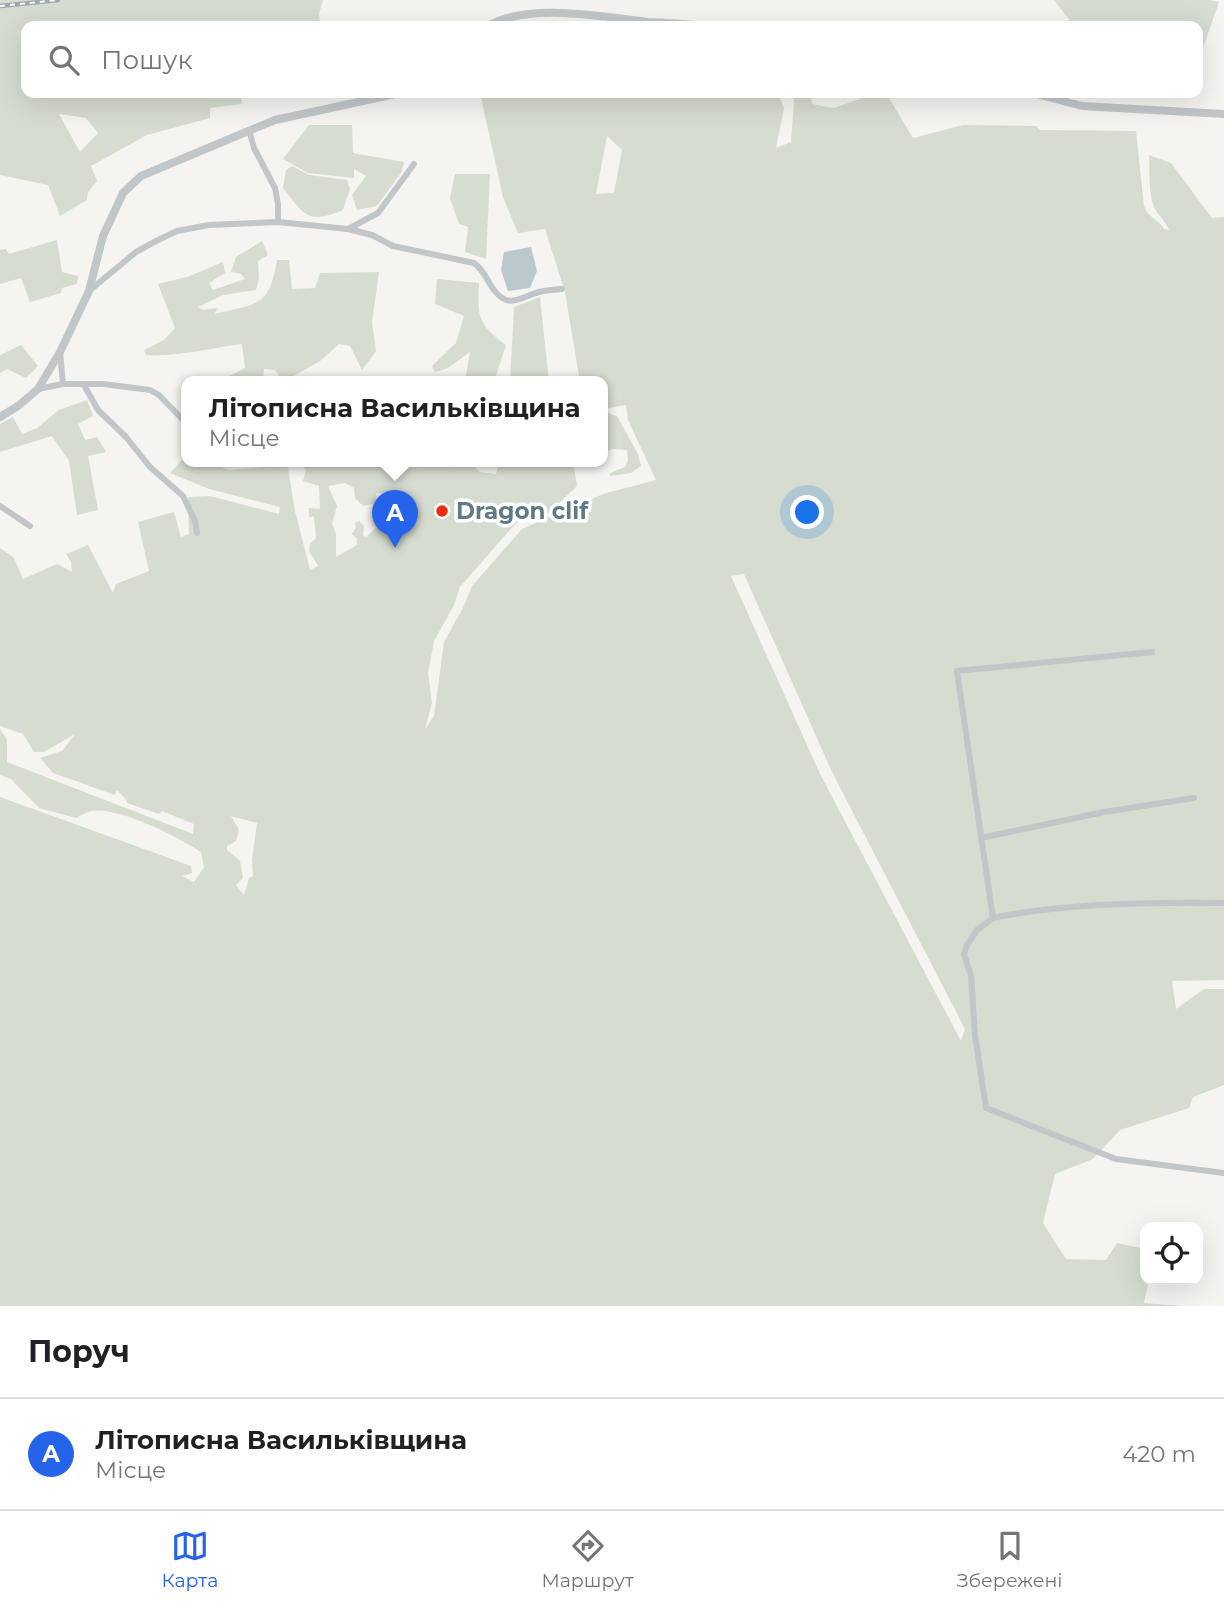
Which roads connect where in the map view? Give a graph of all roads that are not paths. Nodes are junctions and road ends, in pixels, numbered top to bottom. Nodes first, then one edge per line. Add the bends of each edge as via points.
1 (500, 21) edge
2 (640, 21) edge
3 (377, 98) edge
4 (1052, 98) edge
5 (1224, 114) edge
6 (249, 130) junction
7 (414, 164) dead end
8 (278, 222) junction
9 (348, 229) junction
10 (562, 289) dead end
11 (89, 291) junction
12 (60, 352) junction
13 (63, 384) junction
14 (84, 385) junction
15 (38, 389) junction
16 (0, 417) edge
17 (181, 418) edge
18 (0, 506) edge
19 (30, 526) dead end
20 (197, 533) dead end
21 (1152, 652) dead end
22 (1194, 798) dead end
23 (981, 838) junction
24 (1224, 903) edge
25 (993, 918) junction
26 (1224, 1173) edge

1 - 2 street via 559,14
3 - 6 street
4 - 5 street via 1082,106
6 - 8 street via 275,188
6 - 11 street via 141,176 123,193 103,236
7 - 9 street via 379,213
8 - 9 street
8 - 11 street via 177,231 136,252
9 - 10 street via 393,246 474,263 505,301
11 - 12 street
12 - 13 street
12 - 15 street
13 - 14 street
13 - 15 street
14 - 17 street via 150,390
14 - 20 street via 98,410 183,496
15 - 16 street
18 - 19 street
21 - 23 street via 957,671
22 - 23 street
23 - 25 street
24 - 25 street via 1097,906
25 - 26 street via 977,930 964,954 971,976 986,1108 1116,1159

